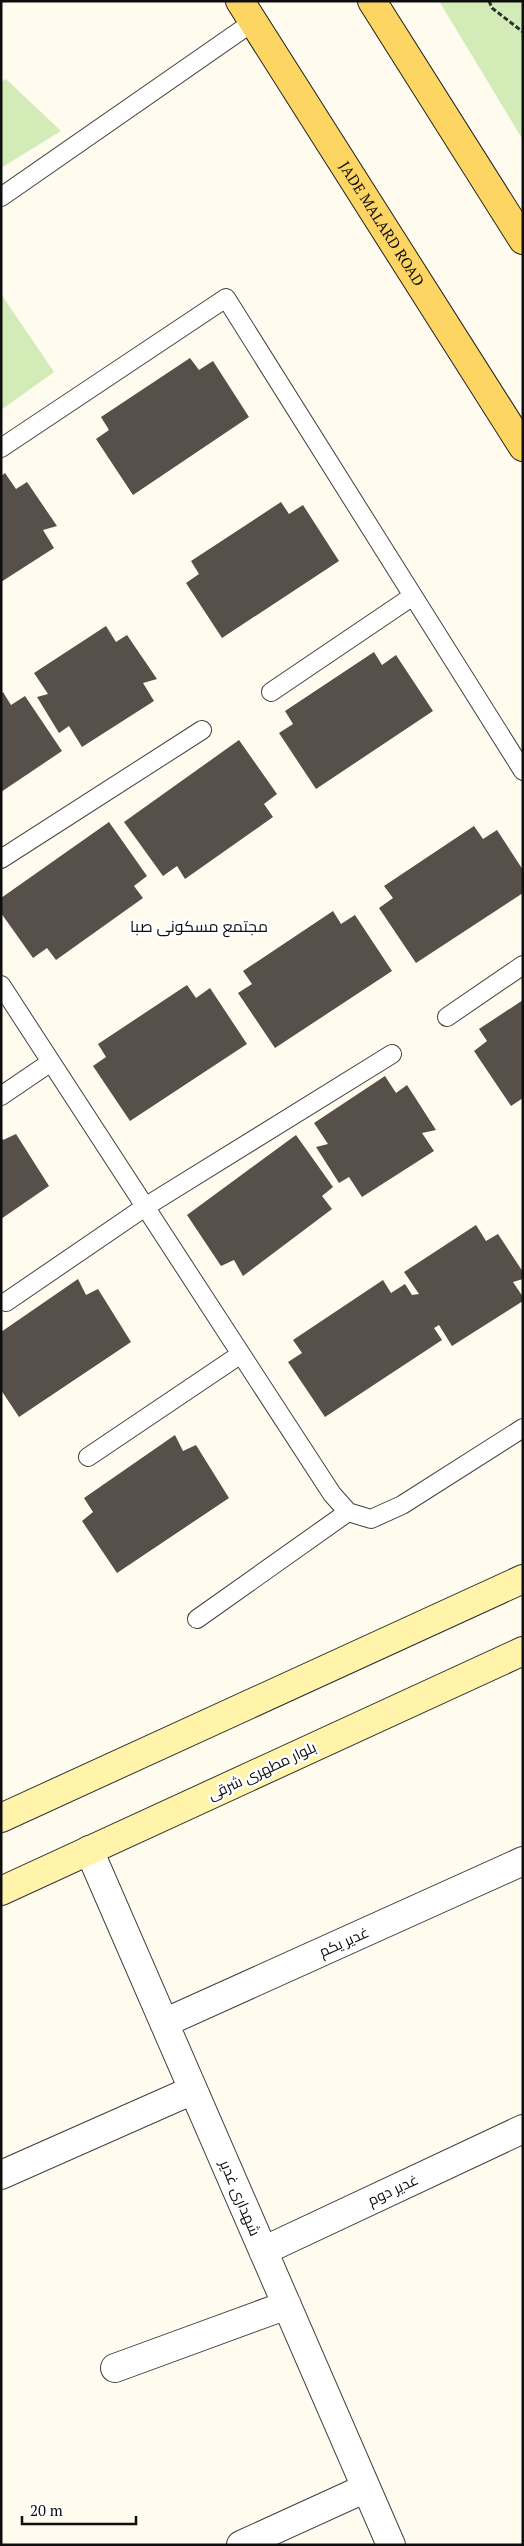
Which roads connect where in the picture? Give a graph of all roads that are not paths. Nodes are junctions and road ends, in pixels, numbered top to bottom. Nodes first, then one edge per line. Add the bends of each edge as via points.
1 (372, 1) edge
2 (246, 12) edge
3 (1, 197) edge
4 (523, 240) edge
5 (523, 447) edge
6 (1, 448) edge
7 (413, 596) junction
8 (271, 692) dead end
9 (202, 730) dead end
10 (523, 771) edge
11 (1, 859) edge
12 (523, 965) edge
13 (1, 985) edge
14 (447, 1017) dead end
15 (392, 1054) dead end
16 (51, 1062) junction
17 (1, 1096) edge
18 (145, 1207) junction
19 (6, 1302) dead end
20 (241, 1354) junction
21 (523, 1428) edge
22 (88, 1458) dead end
23 (348, 1512) junction
24 (523, 1579) edge
25 (197, 1618) dead end
26 (523, 1651) edge
27 (1, 1818) edge
28 (89, 1850) junction
29 (523, 1862) edge
30 (1, 1891) edge
31 (164, 2023) junction
32 (193, 2090) junction
33 (523, 2129) edge
34 (1, 2175) edge
35 (263, 2251) junction
36 (286, 2305) junction
37 (115, 2368) dead end
38 (366, 2488) junction
39 (241, 2545) edge
40 (391, 2545) edge

1 - 4 main road
2 - 3 lane
2 - 5 main road, JADE MALARD ROAD
6 - 7 lane via 226,298
7 - 8 lane
7 - 10 lane
9 - 11 lane
12 - 14 lane
13 - 16 lane
15 - 18 lane
16 - 17 lane
16 - 18 lane
18 - 19 lane
18 - 20 lane
20 - 22 lane
20 - 23 lane via 332,1494
21 - 23 lane via 402,1505 371,1519
23 - 25 lane
24 - 27 main road
26 - 28 main road, بلوار مطهری شرقی
28 - 30 main road, بلوار مطهری شرقی
28 - 31 street, شهداری غدیر
29 - 31 street, غدیر یکم
31 - 32 street, شهداری غدیر
32 - 34 street
32 - 35 street, شهداری غدیر
33 - 35 street, غدیر دوم
35 - 36 street, شهداری غدیر
36 - 37 street
36 - 38 street, شهداری غدیر
38 - 39 street
38 - 40 street, شهداری غدیر

